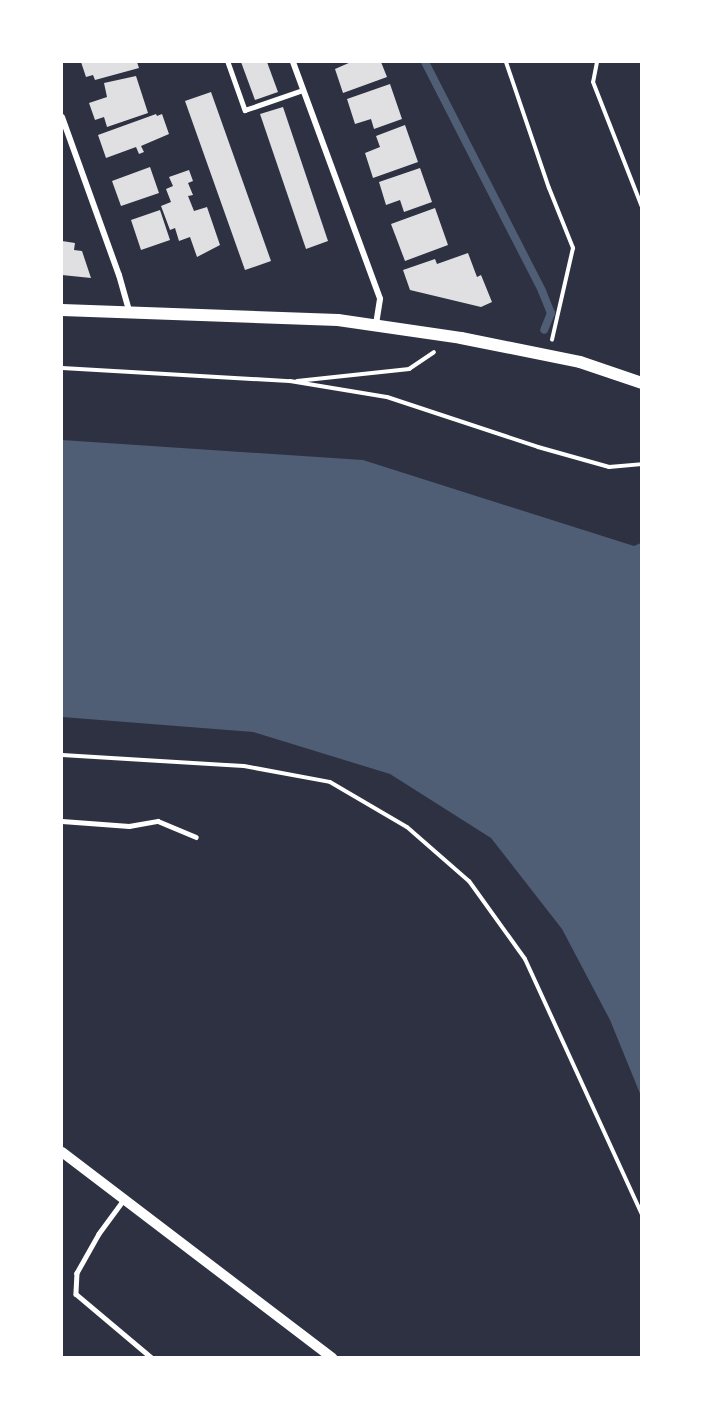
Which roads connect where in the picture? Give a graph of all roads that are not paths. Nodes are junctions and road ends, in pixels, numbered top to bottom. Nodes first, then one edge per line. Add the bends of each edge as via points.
1 (228, 62) edge
2 (292, 62) edge
3 (303, 90) junction
4 (62, 117) edge
5 (62, 310) edge
6 (130, 314) junction
7 (376, 324) junction
8 (642, 382) edge
9 (62, 821) edge
10 (196, 837) dead end
11 (62, 1152) edge
12 (124, 1200) junction
13 (152, 1358) edge
14 (332, 1358) edge

1 - 3 lane via 245,110
2 - 3 street
3 - 7 street via 380,299
4 - 6 street
5 - 6 main road
6 - 7 main road via 290,316
7 - 8 main road via 580,362
9 - 10 lane via 129,826 158,821
11 - 12 street
12 - 13 lane via 77,1273 76,1294
12 - 14 street

